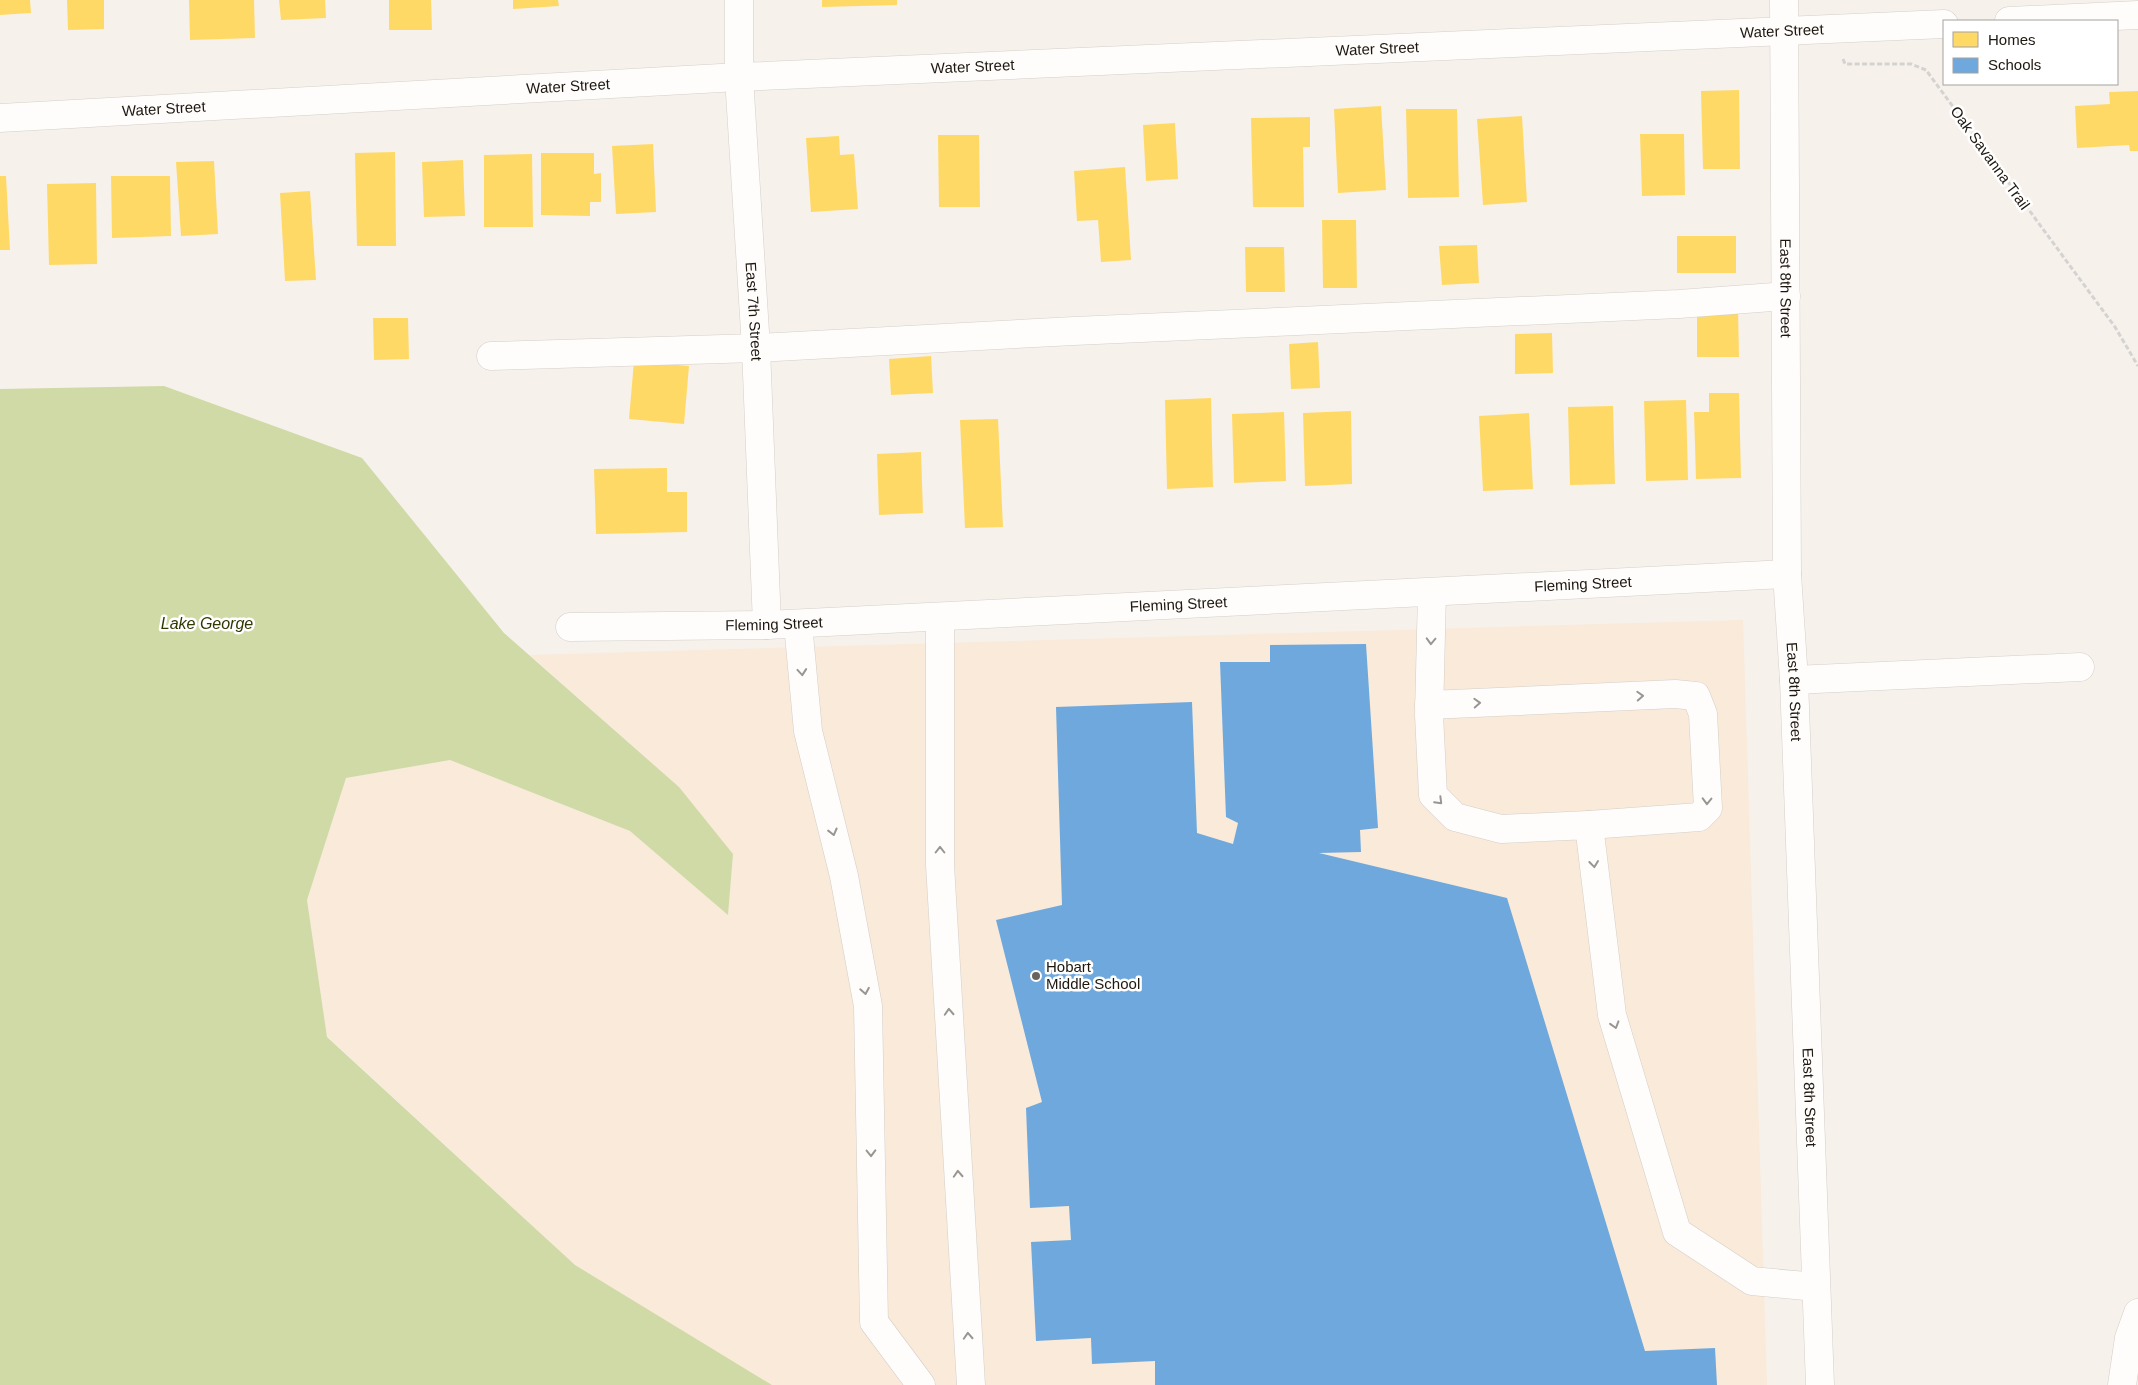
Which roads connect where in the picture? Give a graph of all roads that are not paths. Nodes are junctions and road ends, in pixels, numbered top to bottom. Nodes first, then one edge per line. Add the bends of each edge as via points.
1 (739, 0) edge
2 (1784, 0) edge
3 (2138, 15) edge
4 (2030, 20) edge
5 (1943, 24) edge
6 (1785, 32) junction
7 (740, 77) junction
8 (0, 118) edge
9 (1786, 296) junction
10 (756, 348) junction
11 (491, 356) dead end
12 (1787, 574) junction
13 (1432, 592) junction
14 (940, 617) junction
15 (798, 624) junction
16 (767, 625) junction
17 (570, 626) dead end
18 (2080, 667) dead end
19 (1794, 680) junction
20 (1429, 705) junction
21 (1589, 825) junction
22 (1816, 1287) junction
23 (2138, 1313) edge
24 (921, 1385) edge
25 (971, 1385) edge
26 (1820, 1385) edge
27 (2122, 1385) edge

1 - 7 street, East 7th Street
2 - 6 street, East 8th Street
3 - 4 street
5 - 6 street, Water Street
6 - 7 street, Water Street
6 - 9 street, East 8th Street
7 - 8 street, Water Street
7 - 10 street, East 7th Street
9 - 10 street via 1679,304
9 - 12 street, East 8th Street
10 - 11 street
10 - 16 street, East 7th Street
12 - 13 street, Fleming Street
12 - 19 street, East 8th Street
13 - 14 street, Fleming Street
13 -> 20 street
14 - 15 street, Fleming Street
25 -> 14 street via 940,865
15 - 16 street, Fleming Street
15 -> 24 street via 808,730 844,876 868,1006 874,1322
16 - 17 street, Fleming Street
18 - 19 street
19 - 22 street, East 8th Street
20 -> 21 street via 1433,795 1455,817 1501,829
20 -> 21 street via 1675,694 1696,696 1703,714 1708,808 1700,817
21 -> 22 street via 1612,1015 1677,1232 1752,1281
22 - 26 street, East 8th Street
23 - 27 street via 2129,1338

